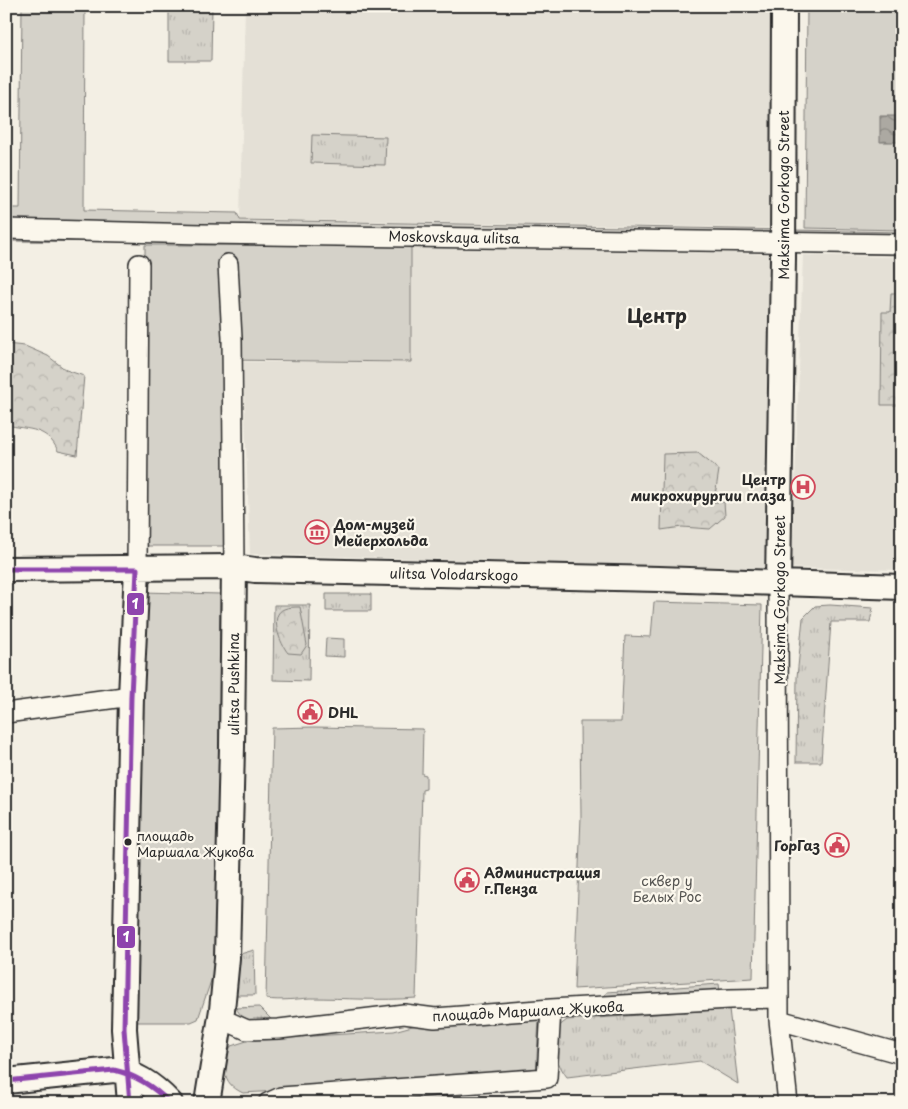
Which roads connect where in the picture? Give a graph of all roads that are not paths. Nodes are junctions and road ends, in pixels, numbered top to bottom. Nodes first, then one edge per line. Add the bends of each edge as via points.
1 (784, 6) edge
2 (6, 229) edge
3 (782, 243) junction
4 (902, 244) edge
5 (139, 264) dead end
6 (228, 264) dead end
7 (234, 567) junction
8 (6, 569) edge
9 (137, 569) junction
10 (778, 583) junction
11 (902, 587) edge
12 (131, 696) junction
13 (6, 713) edge
14 (779, 998) junction
15 (551, 1009) junction
16 (220, 1018) junction
17 (779, 1020) junction
18 (902, 1054) edge
19 (128, 1072) junction
20 (6, 1081) edge
21 (130, 1103) edge
22 (170, 1103) edge
23 (207, 1103) edge
24 (268, 1103) edge
25 (788, 1103) edge

1 - 3 main road, Maksima Gorkogo Street
2 - 3 street, Moskovskaya ulitsa
3 - 4 street, Moskovskaya ulitsa
3 - 10 main road, Maksima Gorkogo Street
5 - 9 street
6 - 7 street, ulitsa Pushkina via 232,338
7 - 9 main road, ulitsa Volodarskogo
7 - 10 main road, ulitsa Volodarskogo
7 - 16 main road, ulitsa Pushkina via 227,958
8 - 9 main road, ulitsa Volodarskogo
9 - 12 main road
10 - 11 main road, ulitsa Volodarskogo
10 - 14 street, Maksima Gorkogo Street
12 - 13 street
12 - 19 main road via 124,1029
14 - 15 street, площадь Маршала Жукова
14 - 17 street, Maksima Gorkogo Street
15 - 16 street, площадь Маршала Жукова via 436,1018 404,1014 247,1030
15 - 24 street via 547,1078 280,1097
16 - 23 main road, ulitsa Pushkina
17 - 18 street
17 - 25 street, Maksima Gorkogo Street
19 - 20 main road via 114,1070
19 - 21 main road
19 - 22 main road

